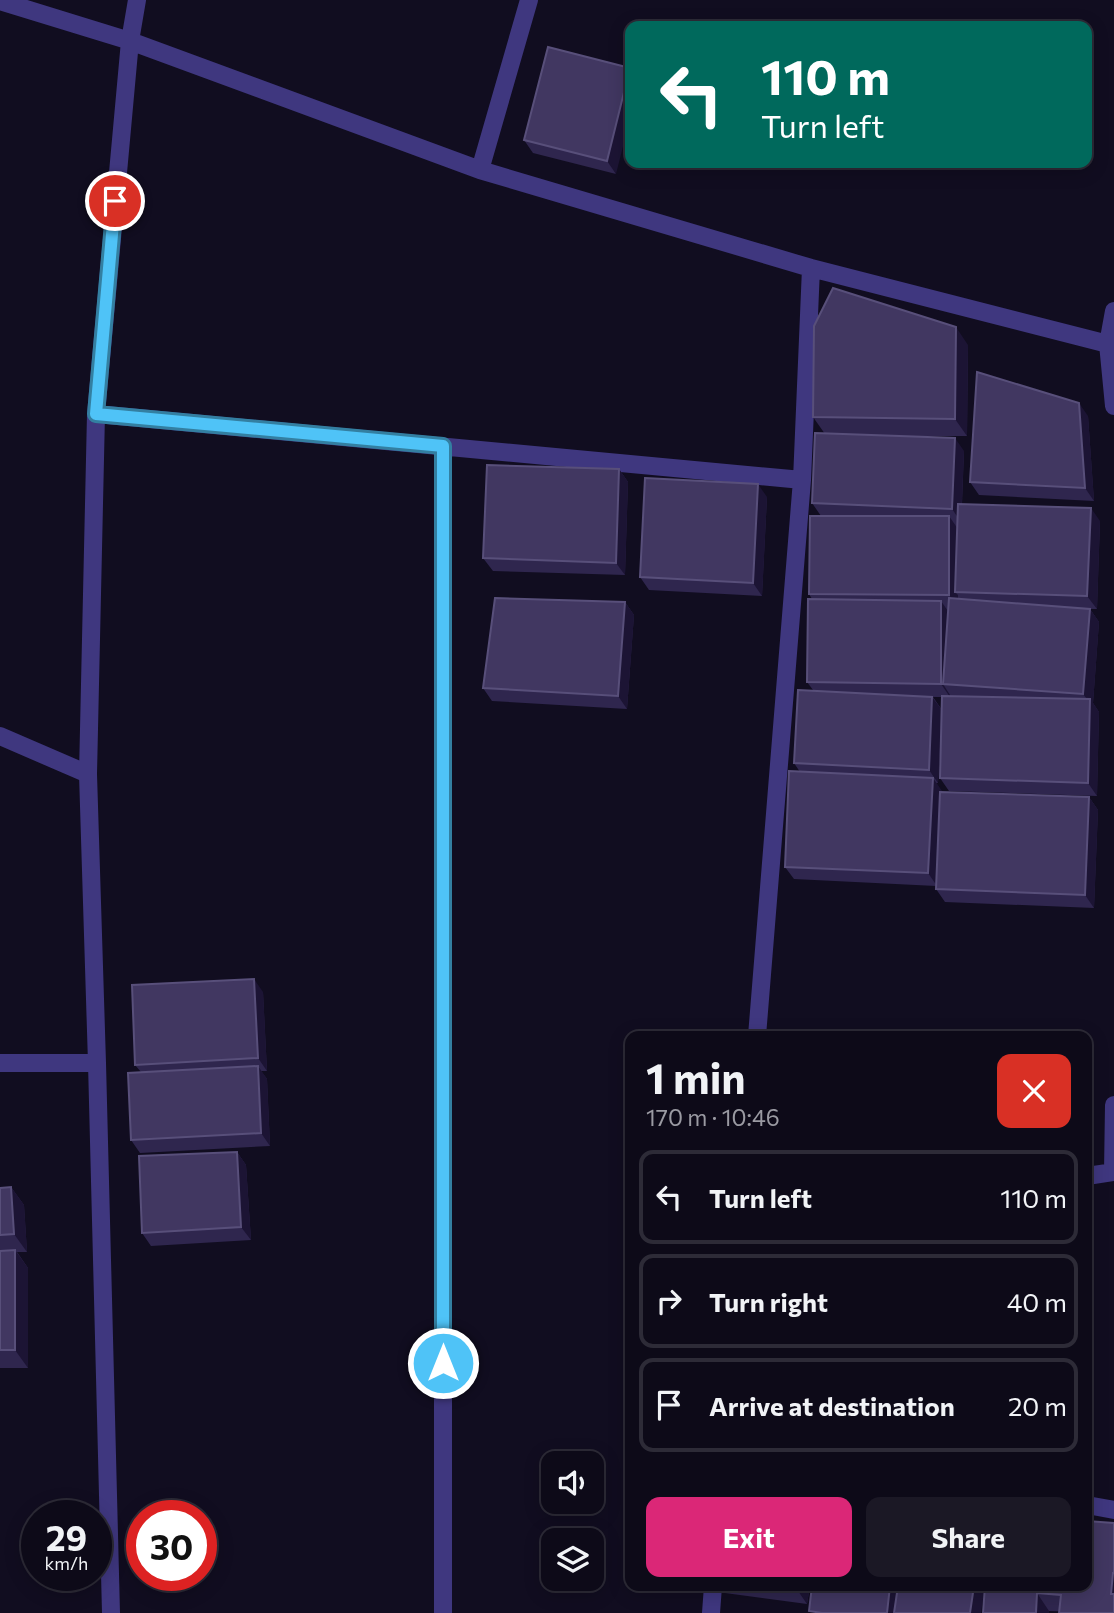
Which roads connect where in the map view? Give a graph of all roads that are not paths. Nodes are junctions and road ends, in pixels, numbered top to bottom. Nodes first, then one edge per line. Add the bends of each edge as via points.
1 (137, 0) edge
2 (529, 0) edge
3 (0, 1) edge
4 (130, 41) junction
5 (480, 170) junction
6 (811, 268) junction
7 (1114, 311) edge
8 (1108, 344) junction
9 (1114, 406) edge
10 (96, 414) junction
11 (443, 446) junction
12 (802, 480) junction
13 (0, 736) edge
14 (88, 774) junction
15 (757, 1031) edge
16 (0, 1063) edge
17 (97, 1063) junction
18 (1114, 1105) edge
19 (1114, 1172) edge
20 (1092, 1175) edge
21 (1092, 1507) edge
22 (1114, 1510) edge
23 (713, 1591) edge
24 (111, 1613) edge
25 (443, 1613) edge
26 (711, 1613) edge

1 - 4 street
2 - 5 street
3 - 4 street
4 - 5 street
4 - 10 street
5 - 6 street
6 - 8 street
6 - 12 street
7 - 8 street
8 - 9 street
10 - 11 street
10 - 14 street
11 - 12 street
11 - 25 street
12 - 15 street
13 - 14 street
14 - 17 street
16 - 17 street
17 - 24 street
18 - 19 street
19 - 20 street
21 - 22 street
23 - 26 street

